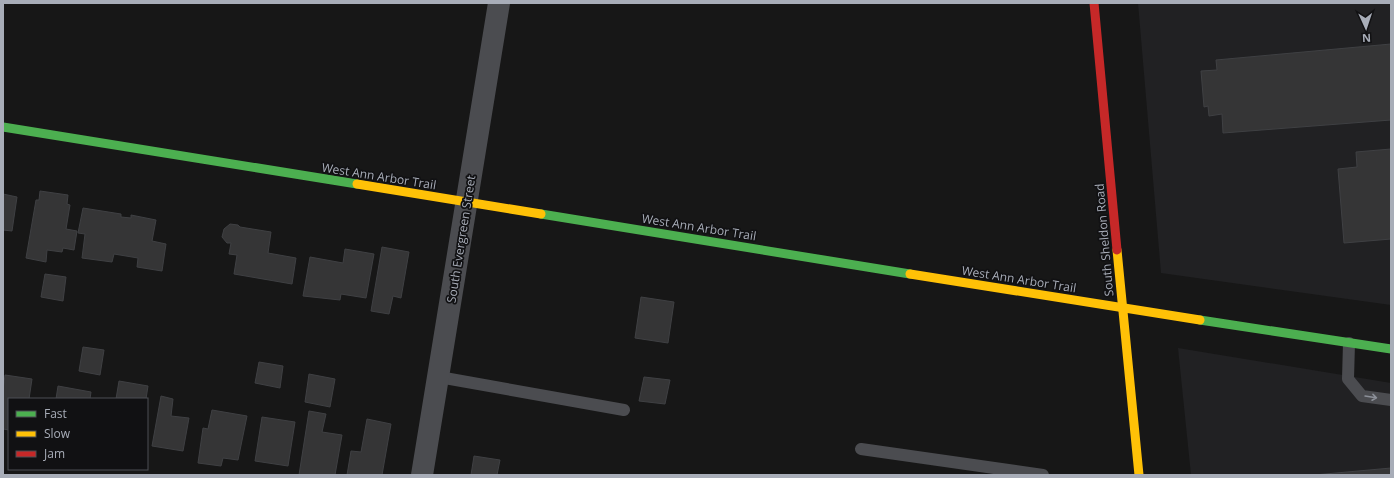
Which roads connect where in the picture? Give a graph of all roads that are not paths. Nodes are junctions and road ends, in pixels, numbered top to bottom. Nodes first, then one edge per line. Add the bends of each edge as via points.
1 (499, 3) edge
2 (1094, 3) edge
3 (3, 127) edge
4 (467, 202) junction
5 (1122, 308) junction
6 (1349, 343) junction
7 (1391, 349) edge
8 (439, 377) junction
9 (1391, 400) edge
10 (624, 410) dead end
11 (860, 449) dead end
12 (422, 475) edge
13 (1043, 475) edge
14 (1139, 475) edge

1 - 4 street, South Evergreen Street
2 - 5 street, South Sheldon Road
3 - 4 street, West Ann Arbor Trail
4 - 5 street, West Ann Arbor Trail
4 - 8 street, South Evergreen Street
5 - 6 street, West Ann Arbor Trail
5 - 14 street, South Sheldon Road
6 - 7 street, West Ann Arbor Trail
6 -> 9 lane via 1348,379 1362,396
8 - 10 lane
8 - 12 street, South Evergreen Street
11 - 13 lane

